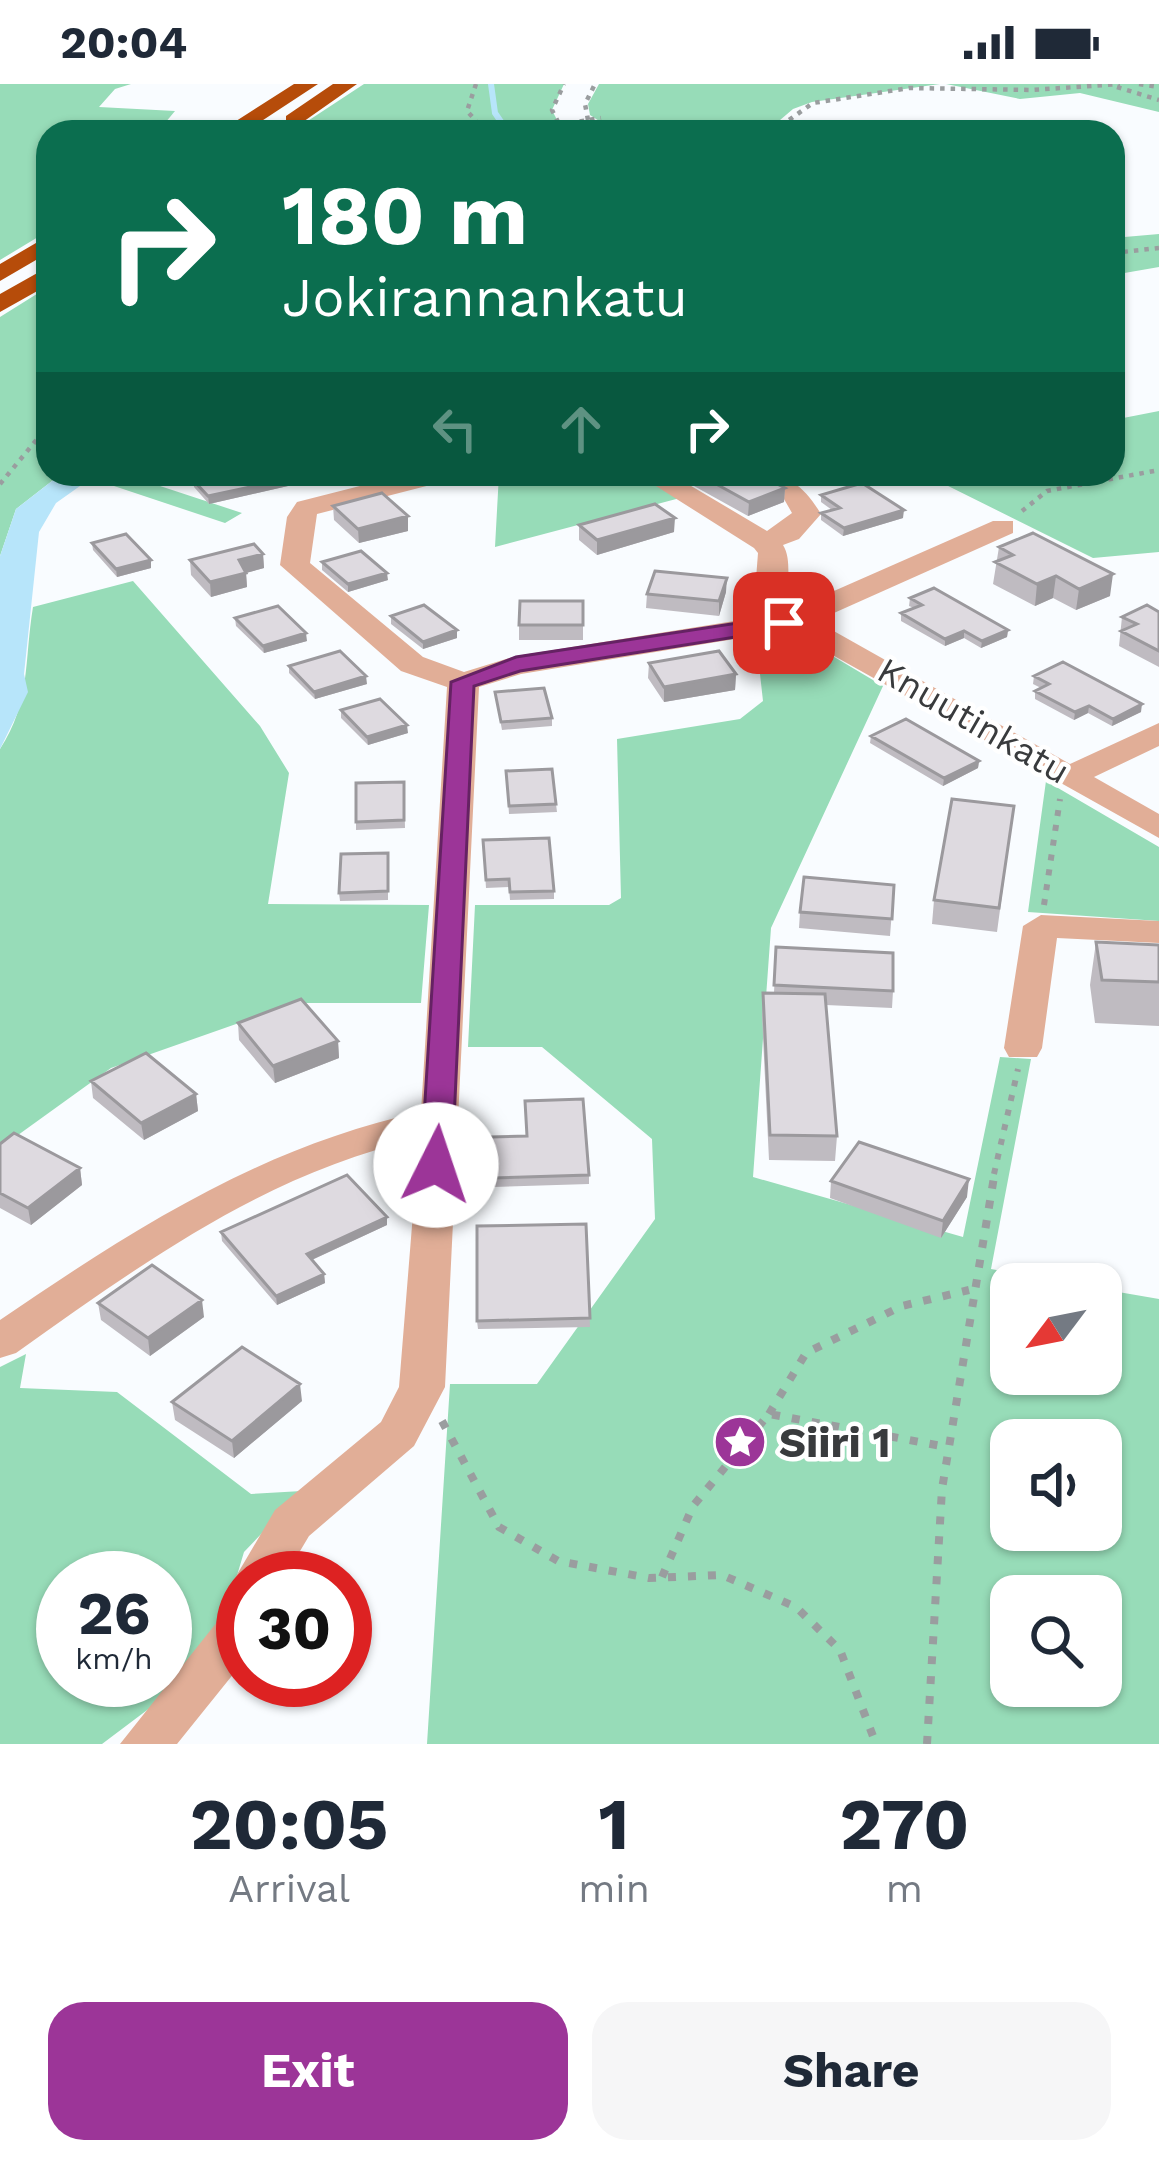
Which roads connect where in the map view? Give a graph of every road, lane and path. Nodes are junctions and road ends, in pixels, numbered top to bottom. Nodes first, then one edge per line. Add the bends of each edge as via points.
1 (308, 84) edge
2 (347, 84) edge
3 (476, 84) edge
4 (563, 84) edge
5 (595, 84) edge
6 (1120, 84) edge
7 (1139, 84) edge
8 (1112, 85) edge
9 (1148, 85) edge
10 (1159, 87) edge
11 (1159, 100) edge
12 (602, 118) dead end
13 (250, 120) edge
14 (293, 120) edge
15 (475, 120) edge
16 (557, 120) edge
17 (588, 120) joint
18 (789, 120) edge
19 (1159, 248) edge
20 (36, 251) edge
21 (1125, 252) edge
22 (0, 274) edge
23 (36, 282) edge
24 (0, 305) edge
25 (36, 440) edge
26 (1159, 470) edge
27 (1125, 476) edge
28 (0, 484) edge
29 (393, 486) edge
30 (672, 486) edge
31 (782, 486) edge
32 (1074, 486) edge
33 (1003, 527) joint
34 (764, 542) junction
35 (784, 623) junction
36 (463, 682) junction
37 (1159, 733) edge
38 (1067, 781) junction
39 (1159, 828) edge
40 (1041, 926) junction
41 (1159, 932) edge
42 (1022, 1048) joint
43 (440, 1120) junction
44 (969, 1289) junction
45 (0, 1342) edge
46 (422, 1387) junction
47 (769, 1414) junction
48 (947, 1447) junction
49 (275, 1551) edge
50 (662, 1577) junction
51 (216, 1659) edge
52 (146, 1744) edge
53 (876, 1744) edge
54 (927, 1744) edge

1 - 13 highway
2 - 14 highway
3 - 15 path via 467,111
4 - 16 path via 552,110
5 - 17 path
6 - 8 path
7 - 9 path
8 - 11 path
8 - 18 path via 909,88 813,103
9 - 10 path
12 - 17 path
19 - 21 path
20 - 22 highway
23 - 24 highway
25 - 28 path
26 - 27 path
29 - 36 street via 307,508 295,565 412,664
30 - 34 street
31 - 34 street via 807,514 789,533
32 - 33 path via 1047,491
33 - 35 street
34 - 35 street via 772,552 772,603
35 - 36 street via 516,664
35 - 38 street, Knuutinkatu via 827,636
36 - 43 street
37 - 38 street
38 - 39 street, Knuutinkatu
38 - 40 path
40 - 41 street
40 - 42 street
42 - 44 path
43 - 45 street via 336,1144 210,1203
43 - 46 street
44 - 47 path via 902,1306 806,1353
44 - 48 path
46 - 49 street via 398,1435 292,1523
46 - 50 path via 499,1527 558,1561
47 - 48 path
47 - 50 path via 693,1507
48 - 54 path
50 - 53 path via 722,1575 796,1607 840,1649
51 - 52 street

